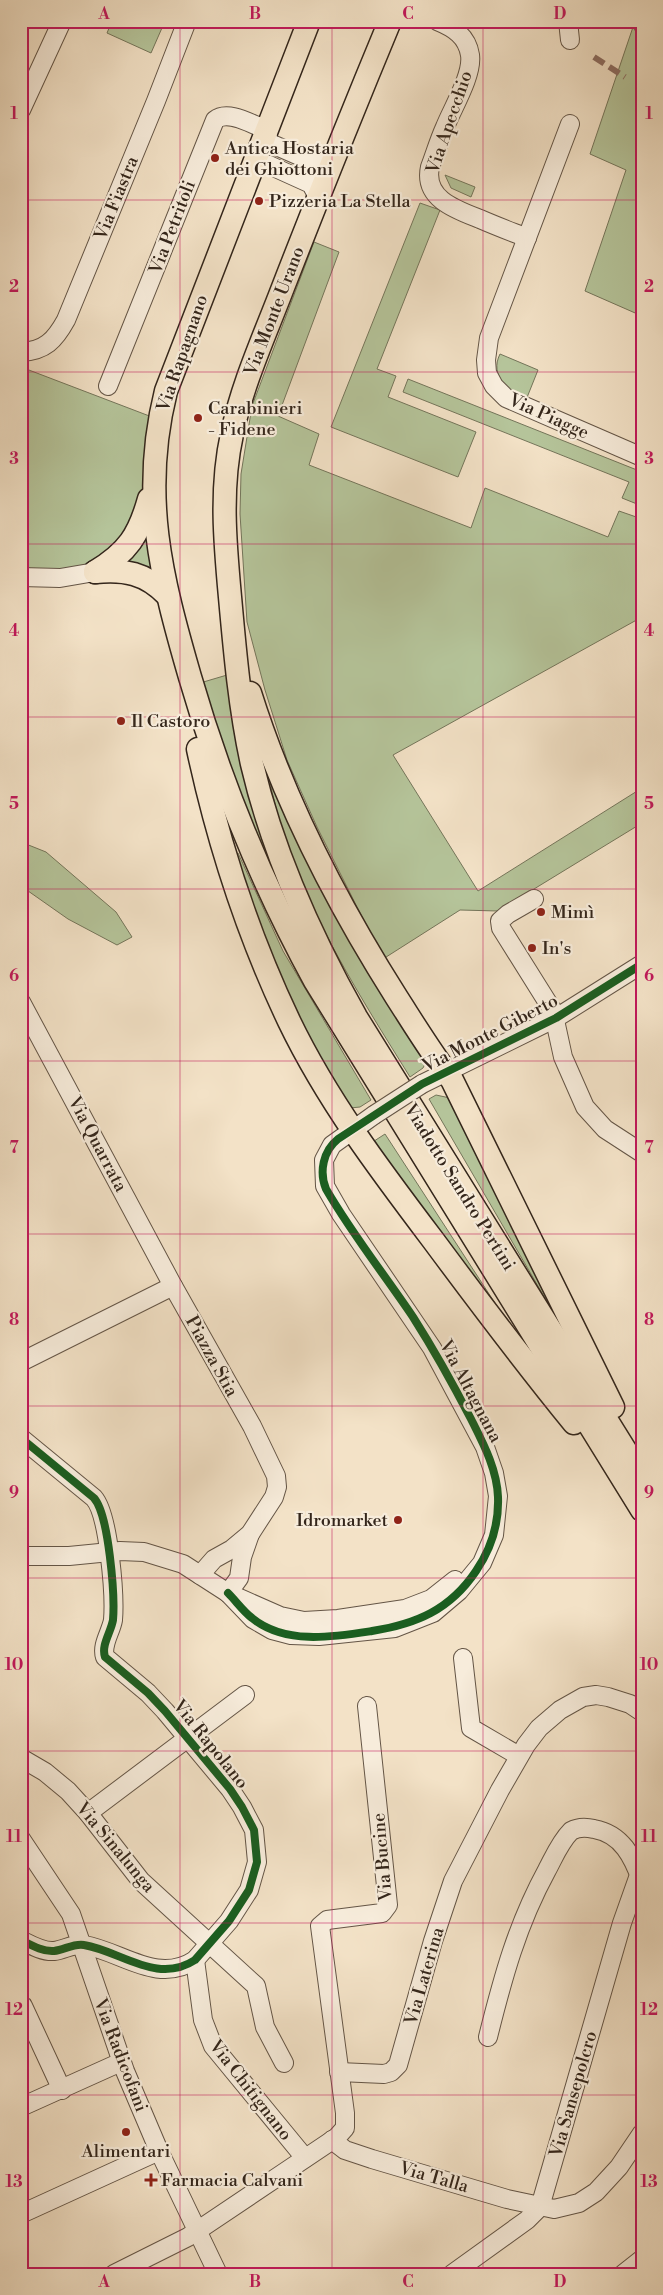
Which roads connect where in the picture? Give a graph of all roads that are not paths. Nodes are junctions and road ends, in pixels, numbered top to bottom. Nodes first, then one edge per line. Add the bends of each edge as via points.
1 (62, 21) edge
2 (186, 21) edge
3 (309, 21) edge
4 (390, 21) edge
5 (438, 21) edge
6 (568, 21) edge
7 (570, 40) dead end
8 (21, 110) edge
9 (570, 124) dead end
10 (267, 130) junction
11 (333, 159) junction
12 (251, 168) junction
13 (318, 197) junction
14 (527, 238) junction
15 (21, 352) edge
16 (108, 386) dead end
17 (642, 457) edge
18 (154, 482) junction
19 (95, 572) junction
20 (21, 577) edge
21 (167, 595) junction
22 (234, 644) junction
23 (196, 699) junction
24 (534, 899) dead end
25 (642, 964) edge
26 (21, 1002) edge
27 (556, 1018) junction
28 (446, 1072) junction
29 (352, 1129) junction
30 (642, 1152) edge
31 (174, 1286) junction
32 (21, 1362) edge
33 (479, 1435) junction
34 (21, 1438) edge
35 (639, 1488) edge
36 (250, 1534) junction
37 (109, 1552) junction
38 (21, 1556) edge
39 (200, 1574) junction
40 (228, 1593) junction
41 (310, 1630) junction
42 (463, 1658) dead end
43 (245, 1695) dead end
44 (367, 1706) dead end
45 (642, 1712) edge
46 (188, 1738) junction
47 (519, 1756) junction
48 (21, 1758) edge
49 (88, 1813) junction
50 (21, 1839) edge
51 (640, 1878) edge
52 (21, 1940) edge
53 (82, 1944) junction
54 (209, 1944) junction
55 (195, 1960) junction
56 (23, 2006) dead end
57 (488, 2037) dead end
58 (121, 2062) junction
59 (284, 2063) dead end
60 (339, 2072) junction
61 (62, 2090) junction
62 (21, 2107) edge
63 (642, 2133) edge
64 (332, 2140) junction
65 (159, 2151) junction
66 (305, 2158) junction
67 (540, 2208) junction
68 (21, 2214) edge
69 (198, 2231) junction
70 (642, 2259) edge
71 (114, 2274) edge
72 (218, 2274) edge
73 (452, 2274) edge
74 (623, 2274) edge

1 - 8 street
2 - 15 street, Via Fiastra via 66,320 48,344 39,350
3 - 10 main road, Via Rapagnano
4 - 11 main road, Via Monte Urano
5 - 14 street, Via Apecchio via 463,37 471,59 430,167 431,187 437,197 451,207
6 - 7 street
9 - 14 street, Via Piagge
10 - 11 street via 268,140 276,147 322,164
10 - 12 main road, Via Rapagnano
10 - 16 street, Via Petritoli via 226,115 217,117 212,124
11 - 13 main road, Via Monte Urano
12 - 13 street via 269,165 311,184
12 - 18 main road, Via Rapagnano via 166,391
13 - 22 main road, Via Monte Urano via 251,371 231,439 225,513
14 - 17 street, Via Piagge via 489,338 486,363 490,380 512,402
18 - 19 main road via 142,523 129,545 119,557
18 - 21 main road, Via Rapagnano via 157,540
19 - 20 street via 60,578
19 - 21 main road via 123,571 140,575 152,580
21 - 23 main road, Via Rapagnano
22 - 28 main road via 261,724 311,844 363,943
22 - 35 main road, Viadotto Sandro Pertini via 244,723 258,786 292,890 315,940 356,1017
23 - 29 main road via 196,733 203,773 241,904 289,1022
23 - 35 main road, Viadotto Sandro Pertini via 244,835 311,974
24 - 27 street via 505,916 500,924
25 - 27 street, Via Monte Giberto
26 - 31 street, Via Quarrata
27 - 28 street, Via Monte Giberto
27 - 30 street via 563,1057 589,1113 610,1132
28 - 29 street, Via Monte Giberto, bridge
28 - 35 main road via 624,1432
29 - 33 street, Via Altagnana via 335,1142 326,1155 323,1172 326,1189 432,1348
29 - 35 main road via 535,1375
31 - 32 street
31 - 36 street, Piazza Stia via 273,1468 277,1487 272,1501
33 - 41 street, Via Altagnana via 486,1513 480,1542 464,1570 443,1590 422,1603 397,1611 338,1619
33 - 41 street, Via Altagnana via 496,1481 498,1513 486,1554 465,1586 433,1613 403,1625 353,1633
34 - 37 street via 97,1502 104,1517
36 - 39 street
36 - 40 street via 239,1578
37 - 38 street, Via Altagnana
37 - 39 street, Via Altagnana via 157,1555
37 - 46 street, Via Rapolano via 113,1618 104,1647 105,1657 148,1693
39 - 40 street, Via Altagnana
40 - 41 street, Via Altagnana via 250,1617 276,1631
42 - 47 street via 471,1728
43 - 46 street
44 - 60 street, Via Bucine via 388,1906 382,1913 327,1920 320,1926
45 - 47 street, Via Laterina via 630,1704 600,1695 580,1699 560,1710 539,1728
46 - 49 street
46 - 54 street, Via Rapolano via 242,1807 254,1830 256,1842 258,1862 250,1890
47 - 60 street, Via Laterina via 453,1882 398,2065 384,2074
48 - 49 street, Via Sinalunga via 56,1780
49 - 54 street, Via Sinalunga via 134,1874
50 - 53 street, Via Radicofani via 71,1914
51 - 57 street via 631,1855 611,1834 586,1828 575,1828 569,1833 519,1927
51 - 67 street, Via Sansepolcro via 622,1923
52 - 53 street via 50,1951
53 - 55 street via 153,1967 176,1968
53 - 58 street, Via Radicofani
54 - 55 street, Via Rapolano
54 - 59 street, Via Sinalunga via 256,1986 265,2027
55 - 66 street, Via Chitignano via 203,2020 214,2046
56 - 61 street
58 - 61 street
58 - 65 street, Via Radicofani
60 - 64 street via 345,2125 344,2131
61 - 62 street
63 - 67 street, Via Talla via 619,2167 596,2192 567,2207
64 - 66 street
64 - 67 street, Via Talla via 356,2154
65 - 68 street
65 - 69 street, Via Radicofani
66 - 69 street
67 - 73 street
69 - 71 street
69 - 72 street, Via Radicofani
70 - 74 street

